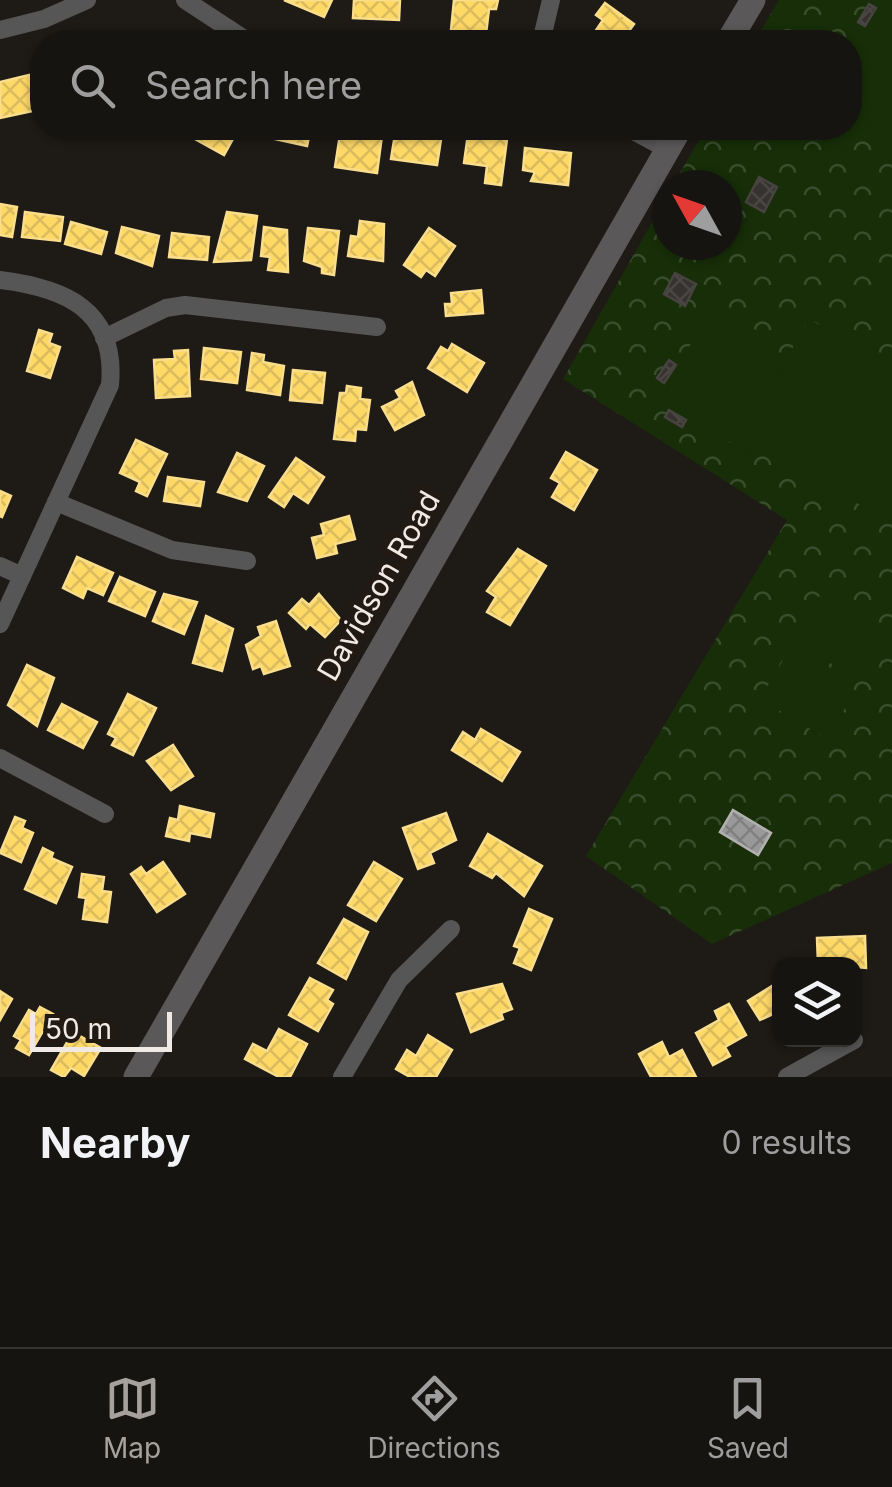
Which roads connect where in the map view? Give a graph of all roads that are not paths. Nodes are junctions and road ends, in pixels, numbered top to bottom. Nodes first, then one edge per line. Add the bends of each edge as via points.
1 (87, 0) edge
2 (185, 0) edge
3 (551, 0) edge
4 (753, 0) edge
5 (0, 30) edge
6 (231, 30) edge
7 (544, 30) edge
8 (735, 30) edge
9 (673, 140) edge
10 (0, 280) edge
11 (378, 327) dead end
12 (104, 338) junction
13 (56, 502) junction
14 (247, 561) dead end
15 (0, 566) edge
16 (22, 576) junction
17 (0, 624) edge
18 (0, 758) edge
19 (105, 814) dead end
20 (451, 928) dead end
21 (841, 1047) edge
22 (136, 1077) edge
23 (342, 1077) edge
24 (788, 1077) edge

1 - 5 street
2 - 6 street
3 - 7 street
4 - 8 main road
9 - 22 main road, Davidson Road
10 - 12 street via 64,293 89,313
11 - 12 street via 185,305
12 - 13 street via 112,368 103,402
13 - 14 street via 172,550
13 - 16 street
15 - 16 street
16 - 17 street
18 - 19 street
20 - 23 street via 399,980
21 - 24 street

